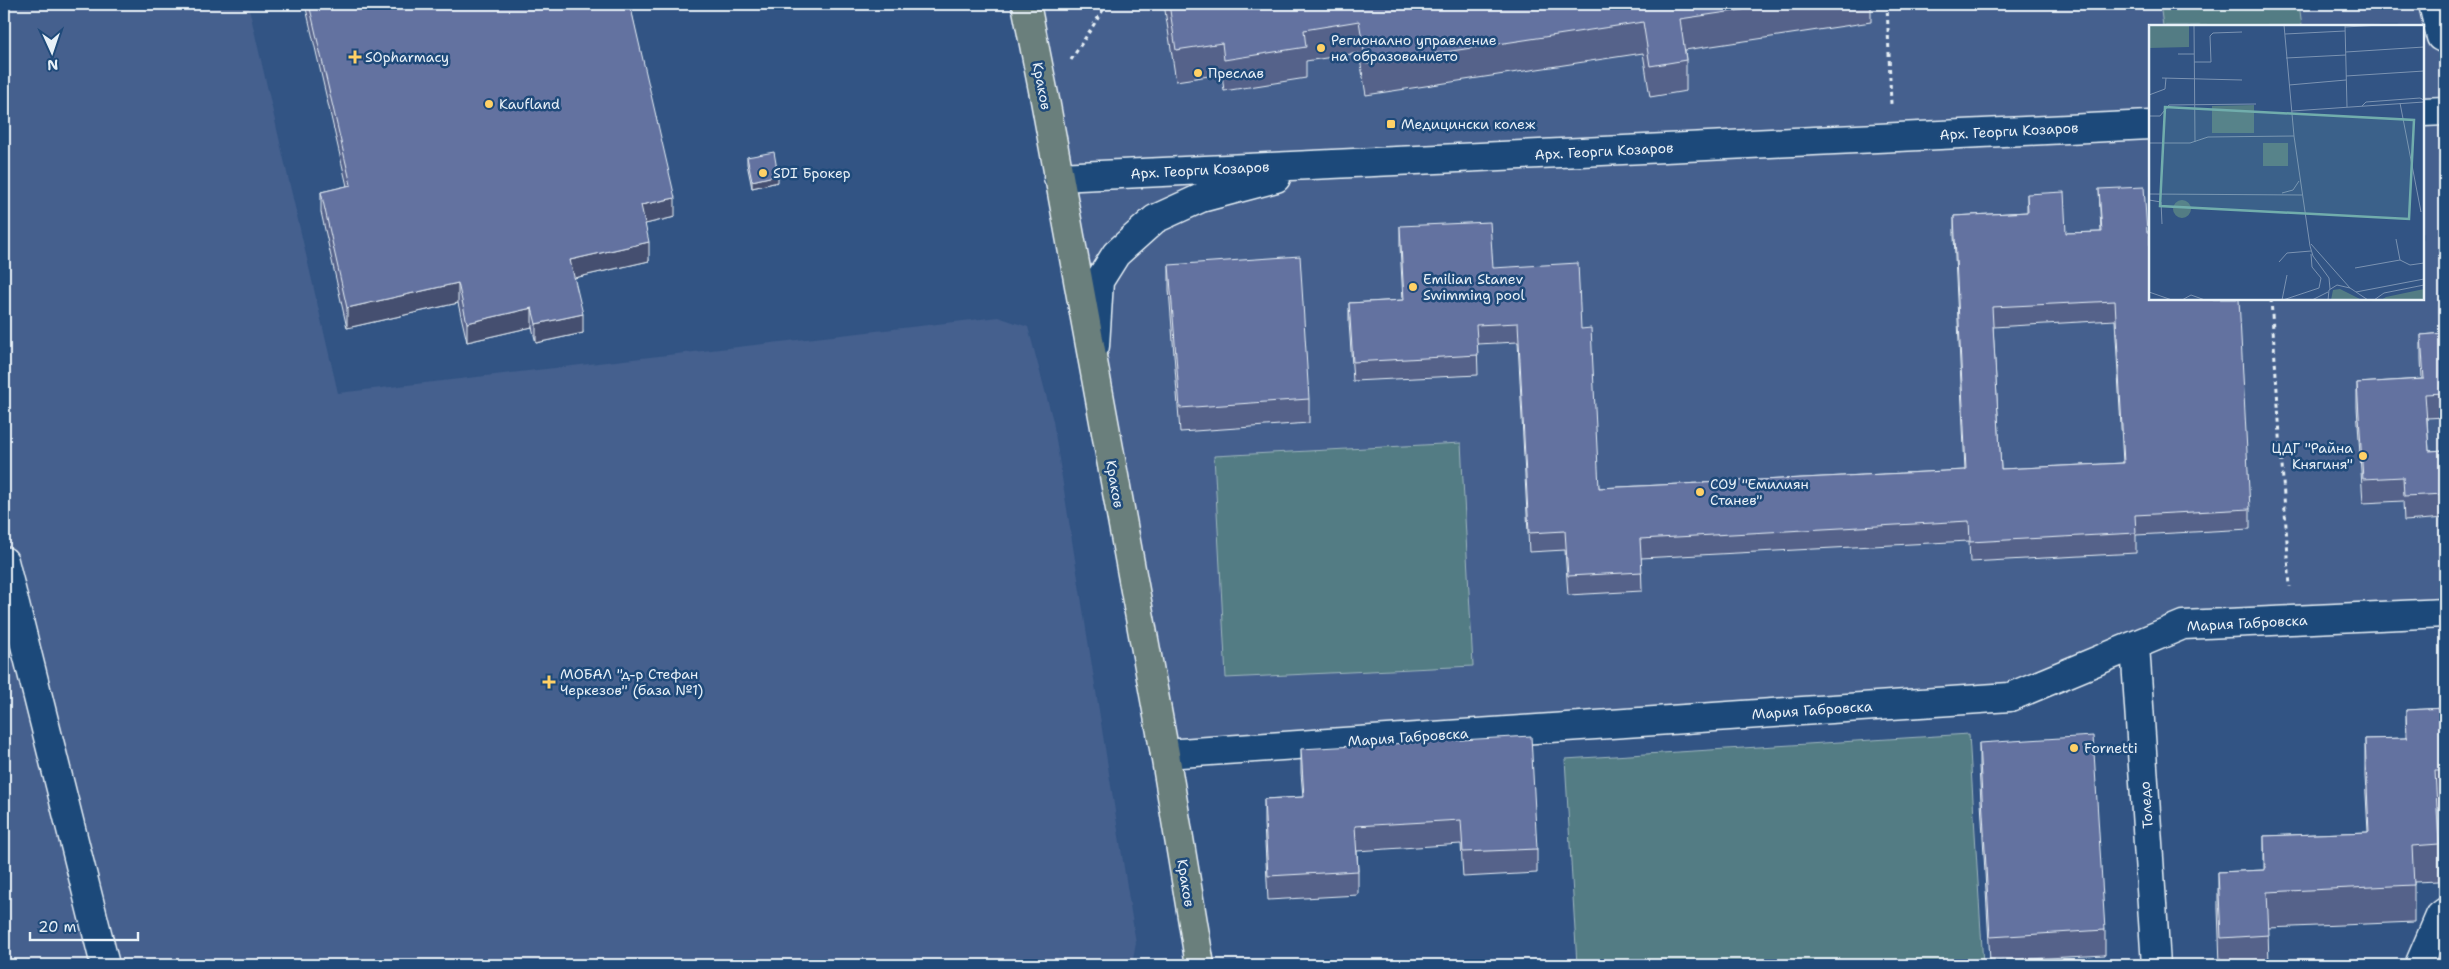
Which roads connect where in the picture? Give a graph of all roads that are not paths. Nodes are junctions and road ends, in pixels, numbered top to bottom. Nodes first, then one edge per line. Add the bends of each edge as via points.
1 (1026, 4) edge
2 (2433, 4) edge
3 (2445, 39) edge
4 (2445, 111) edge
5 (2424, 112) edge
6 (2149, 125) edge
7 (1323, 164) junction
8 (1058, 177) junction
9 (1094, 364) junction
10 (4, 560) edge
11 (2445, 614) edge
12 (2136, 645) junction
13 (1165, 754) junction
14 (2445, 912) edge
15 (106, 965) edge
16 (1200, 965) edge
17 (2156, 965) edge
18 (2419, 965) edge

1 - 8 main road, Краков
2 - 3 street via 2441,37
4 - 5 street
6 - 7 street, Арх. Георги Козаров
7 - 8 street, Арх. Георги Козаров
7 - 9 street via 1201,198 1155,220 1116,254 1099,281
8 - 9 main road, Краков
9 - 13 main road, Краков
10 - 15 street
11 - 12 street, Мария Габровска via 2183,625
12 - 13 street, Мария Габровска via 2010,697
12 - 17 street, Толедо
13 - 16 main road, Краков
14 - 18 street via 2440,916

